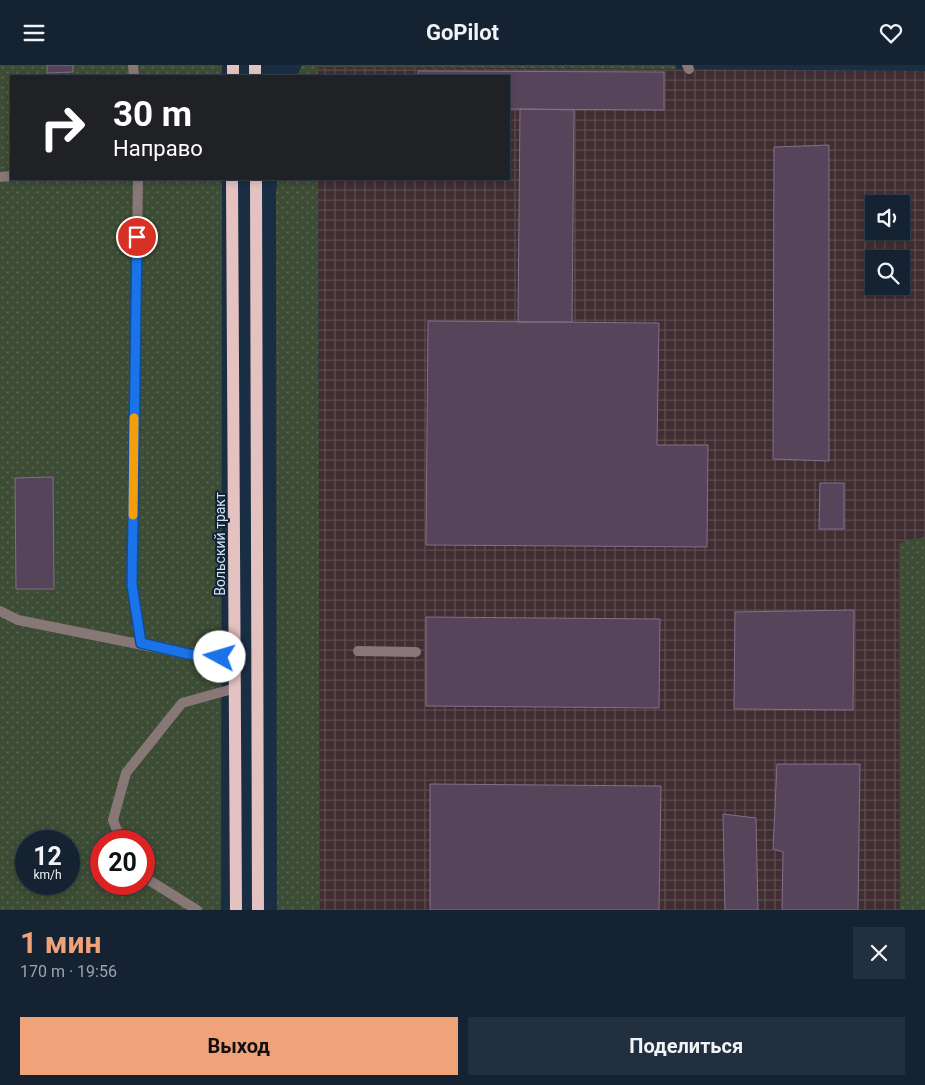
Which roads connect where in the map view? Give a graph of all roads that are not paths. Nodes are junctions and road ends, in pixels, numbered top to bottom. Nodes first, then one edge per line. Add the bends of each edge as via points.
1 (138, 180) edge
2 (232, 180) edge
3 (256, 180) edge
4 (0, 611) edge
5 (141, 643) junction
6 (358, 651) dead end
7 (416, 652) dead end
8 (236, 659) junction
9 (236, 688) junction
10 (117, 830) edge
11 (155, 885) edge
12 (197, 910) edge
13 (236, 910) edge
14 (258, 910) edge

1 - 5 lane via 132,585
2 - 8 main road, Вольский тракт
3 - 14 main road
4 - 5 lane via 18,620
5 - 8 lane via 188,654
6 - 7 lane
8 - 9 main road, Вольский тракт
9 - 10 lane via 182,703 126,773 113,820
9 - 13 main road, Вольский тракт
11 - 12 lane

